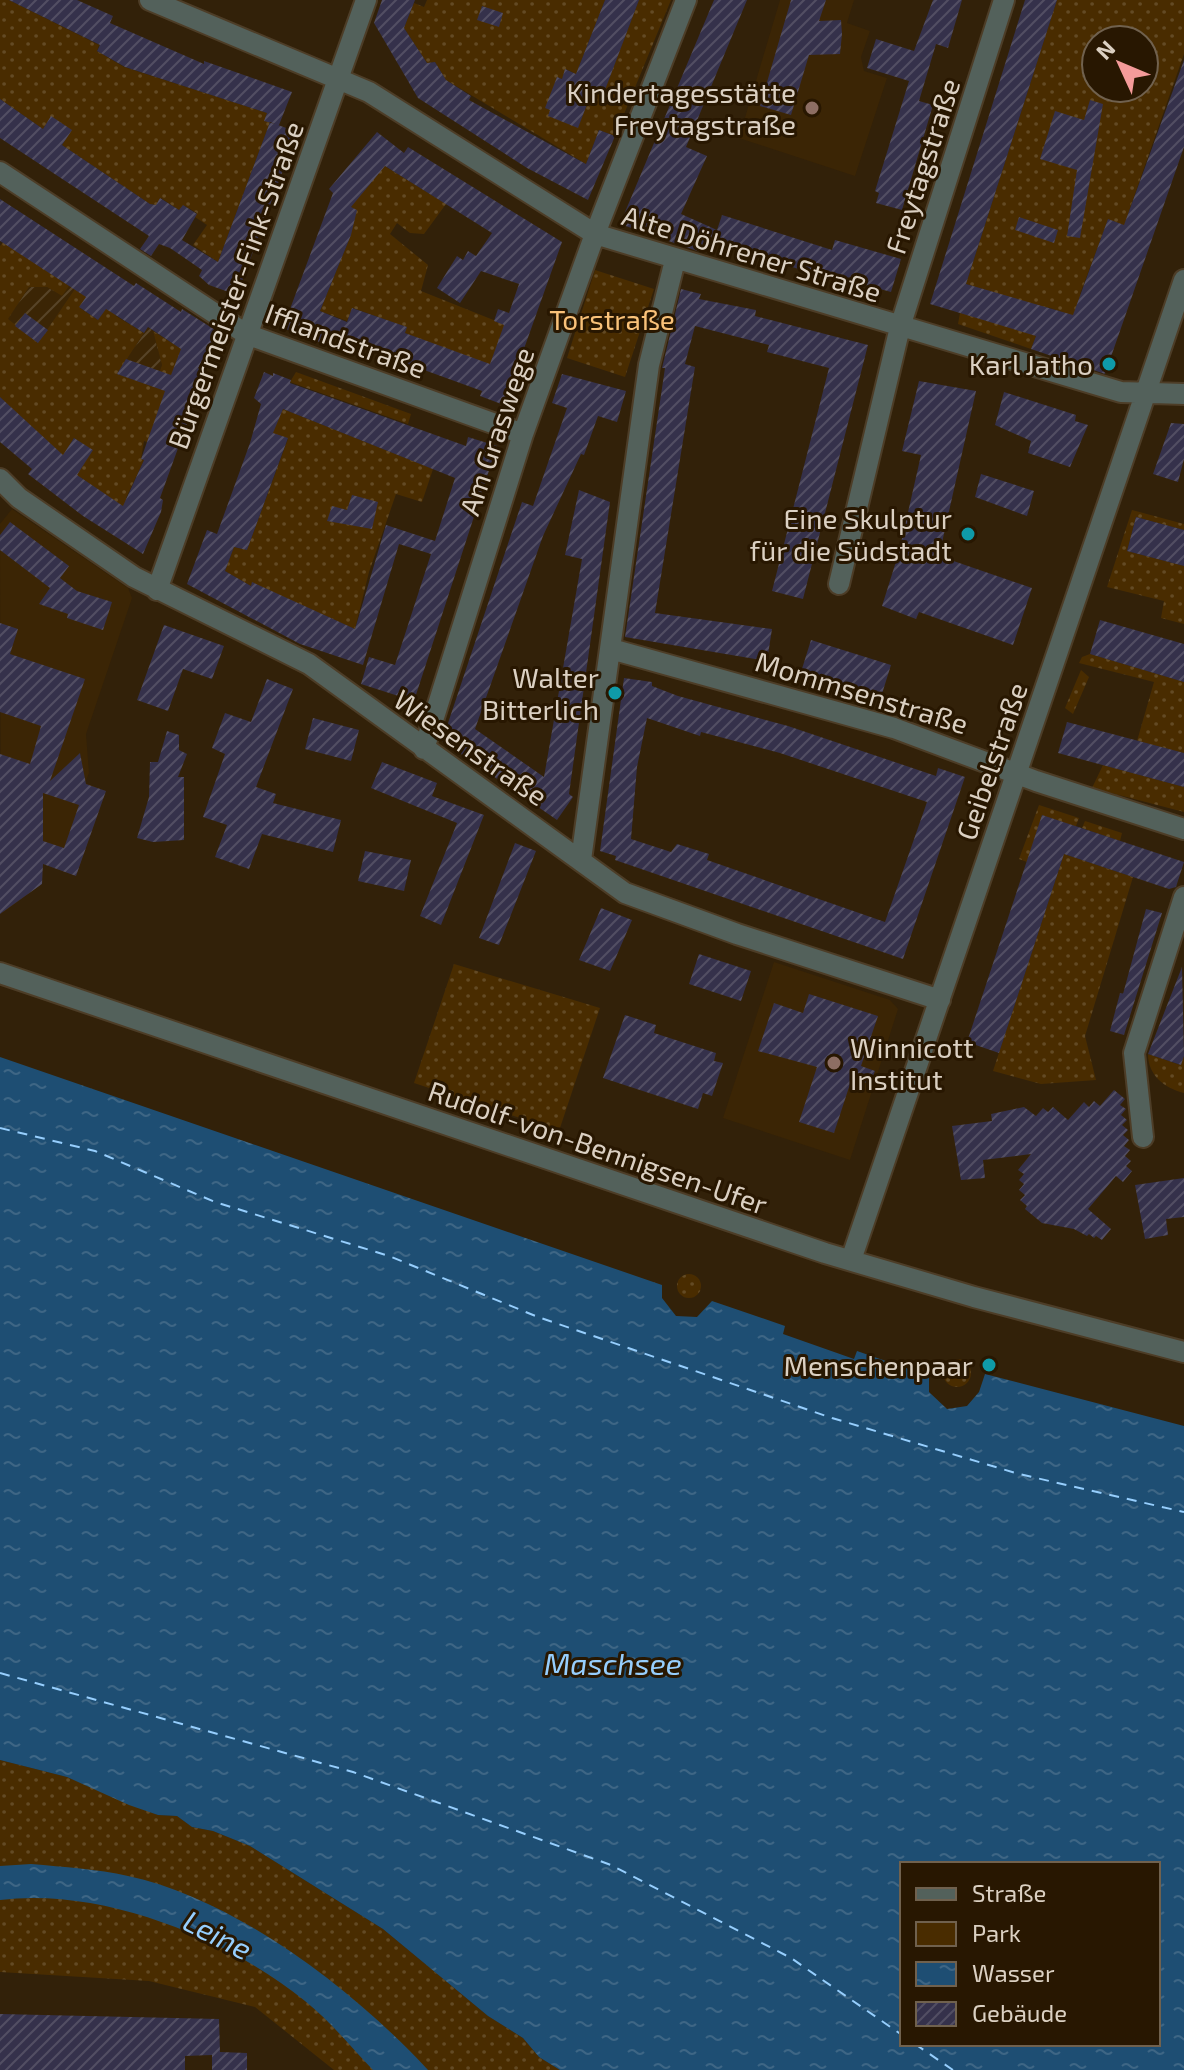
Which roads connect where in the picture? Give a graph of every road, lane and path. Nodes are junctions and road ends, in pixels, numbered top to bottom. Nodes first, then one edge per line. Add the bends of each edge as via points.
1 (150, 0) edge
2 (366, 0) edge
3 (686, 0) edge
4 (1004, 0) edge
5 (339, 77) junction
6 (0, 172) edge
7 (595, 234) junction
8 (675, 260) junction
9 (1184, 280) edge
10 (900, 327) junction
11 (246, 334) junction
12 (1145, 394) junction
13 (1184, 394) edge
14 (523, 434) junction
15 (0, 479) edge
16 (839, 584) dead end
17 (157, 590) junction
18 (611, 649) junction
19 (424, 749) junction
20 (1017, 773) junction
21 (1184, 829) edge
22 (581, 860) junction
23 (1184, 897) edge
24 (0, 973) edge
25 (940, 1000) junction
26 (1143, 1137) dead end
27 (851, 1260) junction
28 (1184, 1352) edge

1 - 5 street, Alte Döhrener Straße
2 - 5 street, Bürgermeister-Fink-Straße
3 - 7 street, Am Graswege
4 - 10 street, Freytagstraße
5 - 7 street, Alte Döhrener Straße
5 - 11 street, Bürgermeister-Fink-Straße
6 - 11 street, Ifflandstraße
7 - 8 street, Alte Döhrener Straße
7 - 14 street, Am Graswege
8 - 10 street, Alte Döhrener Straße
8 - 18 street via 649,365
9 - 12 street, Geibelstraße
10 - 12 street, Alte Döhrener Straße via 1121,392
10 - 16 street, Freytagstraße
11 - 14 street, Ifflandstraße
11 - 17 street, Bürgermeister-Fink-Straße
12 - 13 street, Alte Döhrener Straße
12 - 20 street, Geibelstraße
14 - 19 street, Am Graswege
15 - 17 street, Wiesenstraße via 19,498
17 - 19 street, Wiesenstraße via 309,664
18 - 20 street, Mommsenstraße via 894,728
18 - 22 street
19 - 22 street, Wiesenstraße
20 - 21 street, Mommsenstraße
20 - 25 street, Geibelstraße
22 - 25 street, Wiesenstraße via 625,893 648,902
23 - 26 street via 1134,1053
24 - 27 street, Rudolf-von-Bennigsen-Ufer
25 - 27 street, Geibelstraße
27 - 28 street, Rudolf-von-Bennigsen-Ufer

